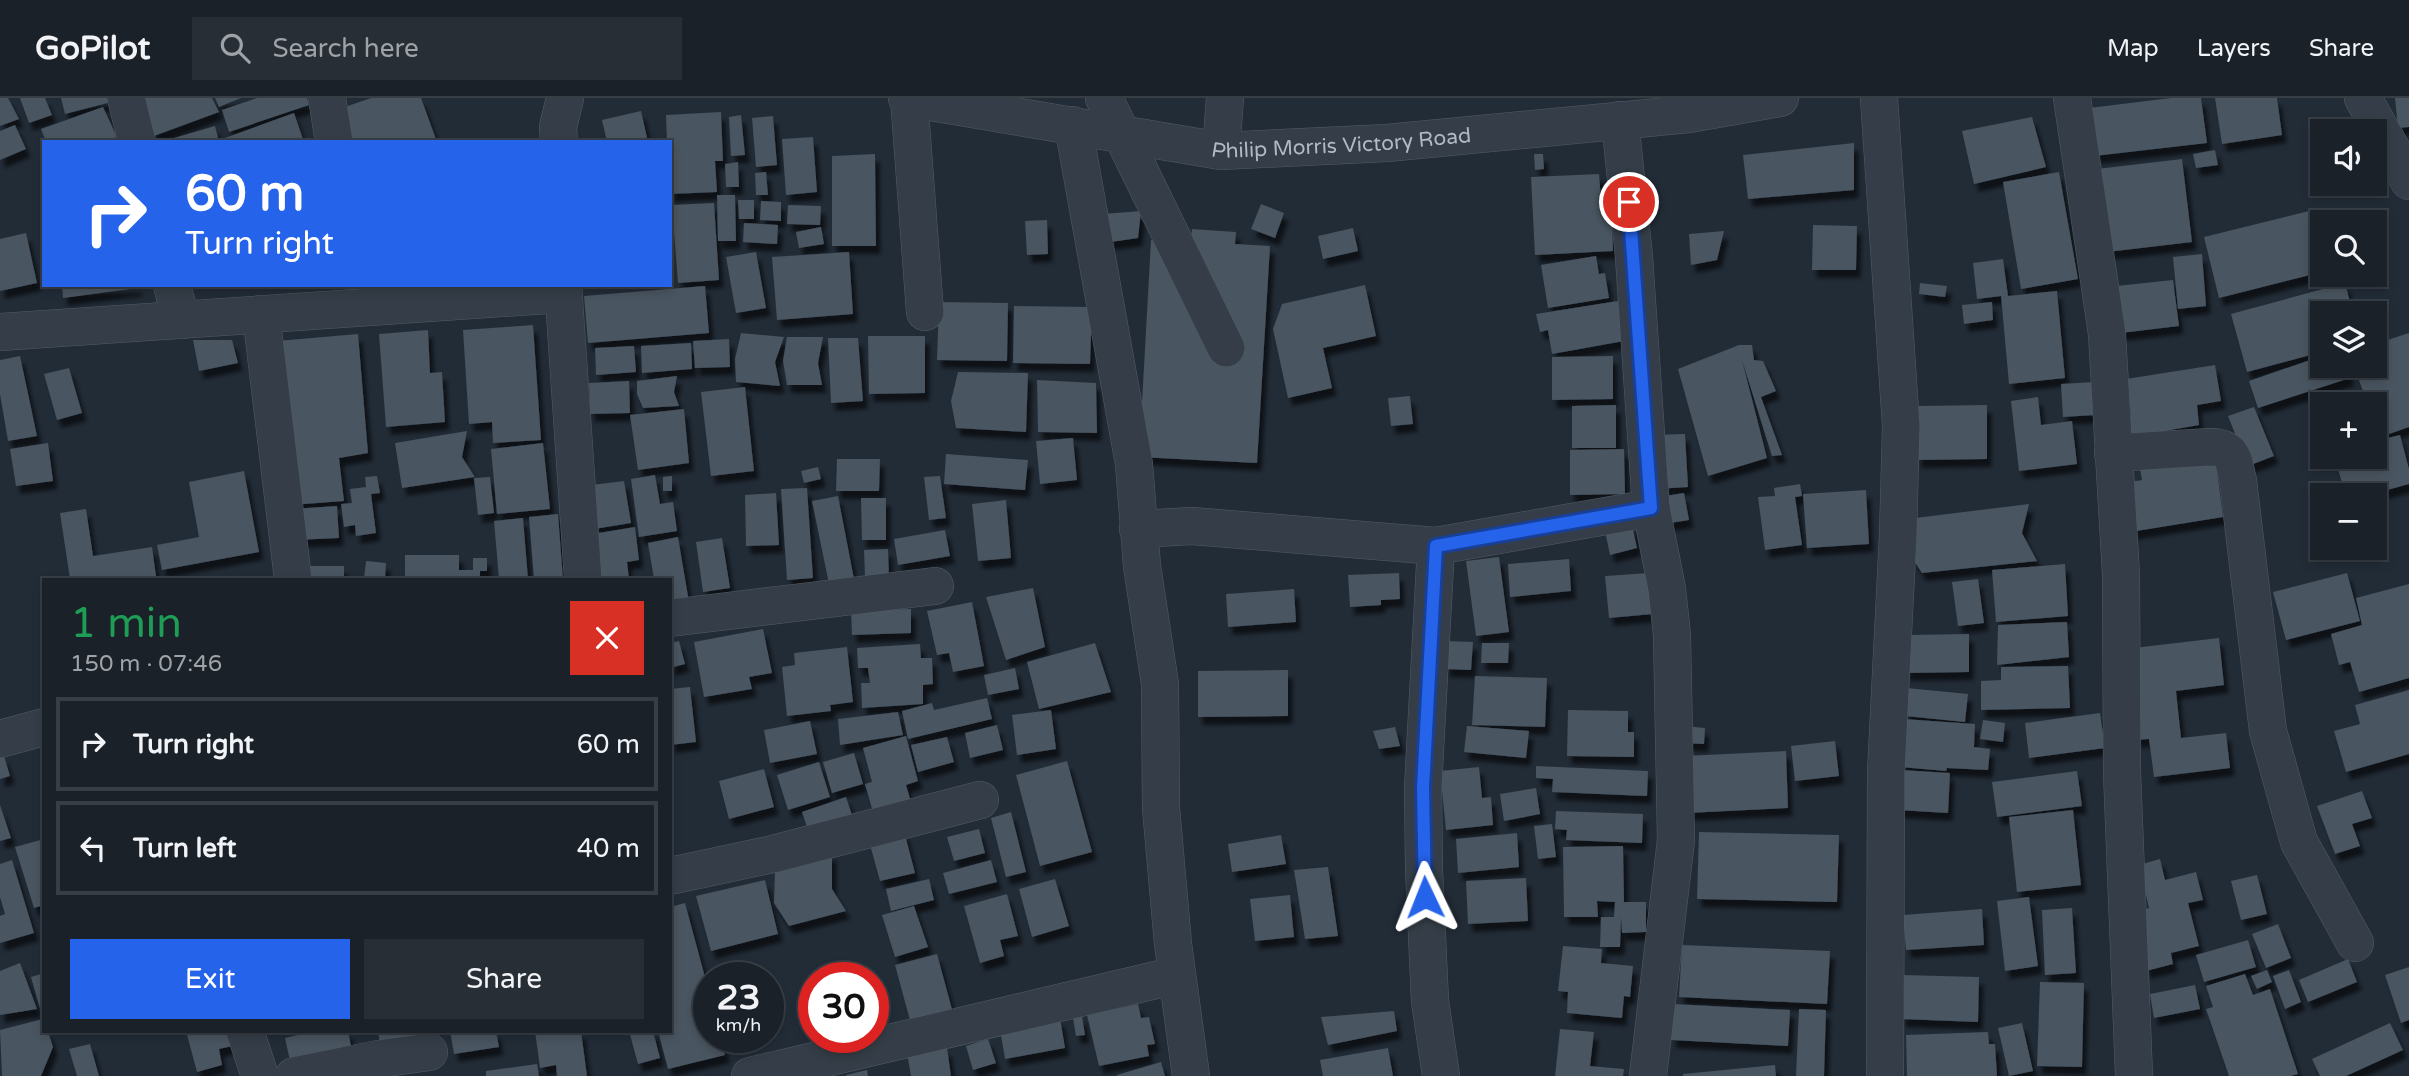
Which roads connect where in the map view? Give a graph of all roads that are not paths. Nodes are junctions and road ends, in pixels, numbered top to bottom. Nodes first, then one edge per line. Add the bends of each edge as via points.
1 (126, 98) edge
2 (327, 98) edge
3 (565, 98) edge
4 (908, 98) edge
5 (1104, 98) edge
6 (1225, 98) edge
7 (1780, 98) edge
8 (1879, 98) edge
9 (2072, 98) edge
10 (2363, 98) edge
11 (1620, 120) junction
12 (1073, 125) junction
13 (137, 140) edge
14 (334, 140) edge
15 (559, 140) edge
16 (1221, 151) junction
17 (2409, 181) edge
18 (563, 289) edge
19 (351, 297) edge
20 (176, 302) edge
21 (925, 312) dead end
22 (261, 314) junction
23 (0, 332) edge
24 (1226, 348) dead end
25 (2113, 453) junction
26 (1651, 508) junction
27 (1138, 529) junction
28 (1436, 546) junction
29 (293, 578) edge
30 (583, 578) edge
31 (935, 586) dead end
32 (672, 618) edge
33 (42, 728) edge
34 (0, 738) edge
35 (980, 800) dead end
36 (672, 876) edge
37 (2355, 943) dead end
38 (1177, 975) junction
39 (246, 1033) edge
40 (430, 1053) edge
41 (260, 1076) edge
42 (294, 1076) edge
43 (750, 1076) edge
44 (1191, 1076) edge
45 (1441, 1076) edge
46 (1648, 1076) edge
47 (1885, 1076) edge
48 (2134, 1076) edge

1 - 13 street
2 - 14 street
3 - 15 street
4 - 12 street, Philip Morris Victory Road
4 - 21 street
5 - 24 street
6 - 16 street
7 - 11 street, Philip Morris Victory Road
8 - 47 street via 1901,426 1886,772
9 - 25 street via 2108,334
10 - 17 street
11 - 16 street, Philip Morris Victory Road via 1387,143
11 - 26 street
12 - 16 street, Philip Morris Victory Road
12 - 27 street via 1134,464
18 - 19 street
18 - 30 street
19 - 22 street
20 - 22 street
20 - 23 street
22 - 29 street
25 - 37 street via 2223,447 2230,453 2238,481 2268,732 2298,842
25 - 48 street via 2121,575 2122,772
26 - 28 street
26 - 46 street via 1672,635 1676,840
27 - 28 street via 1192,526
27 - 38 street via 1160,684 1161,808
28 - 45 street via 1423,788 1430,1001
31 - 32 street
33 - 34 street
35 - 36 street
38 - 43 street
38 - 44 street
39 - 41 street
40 - 42 street

